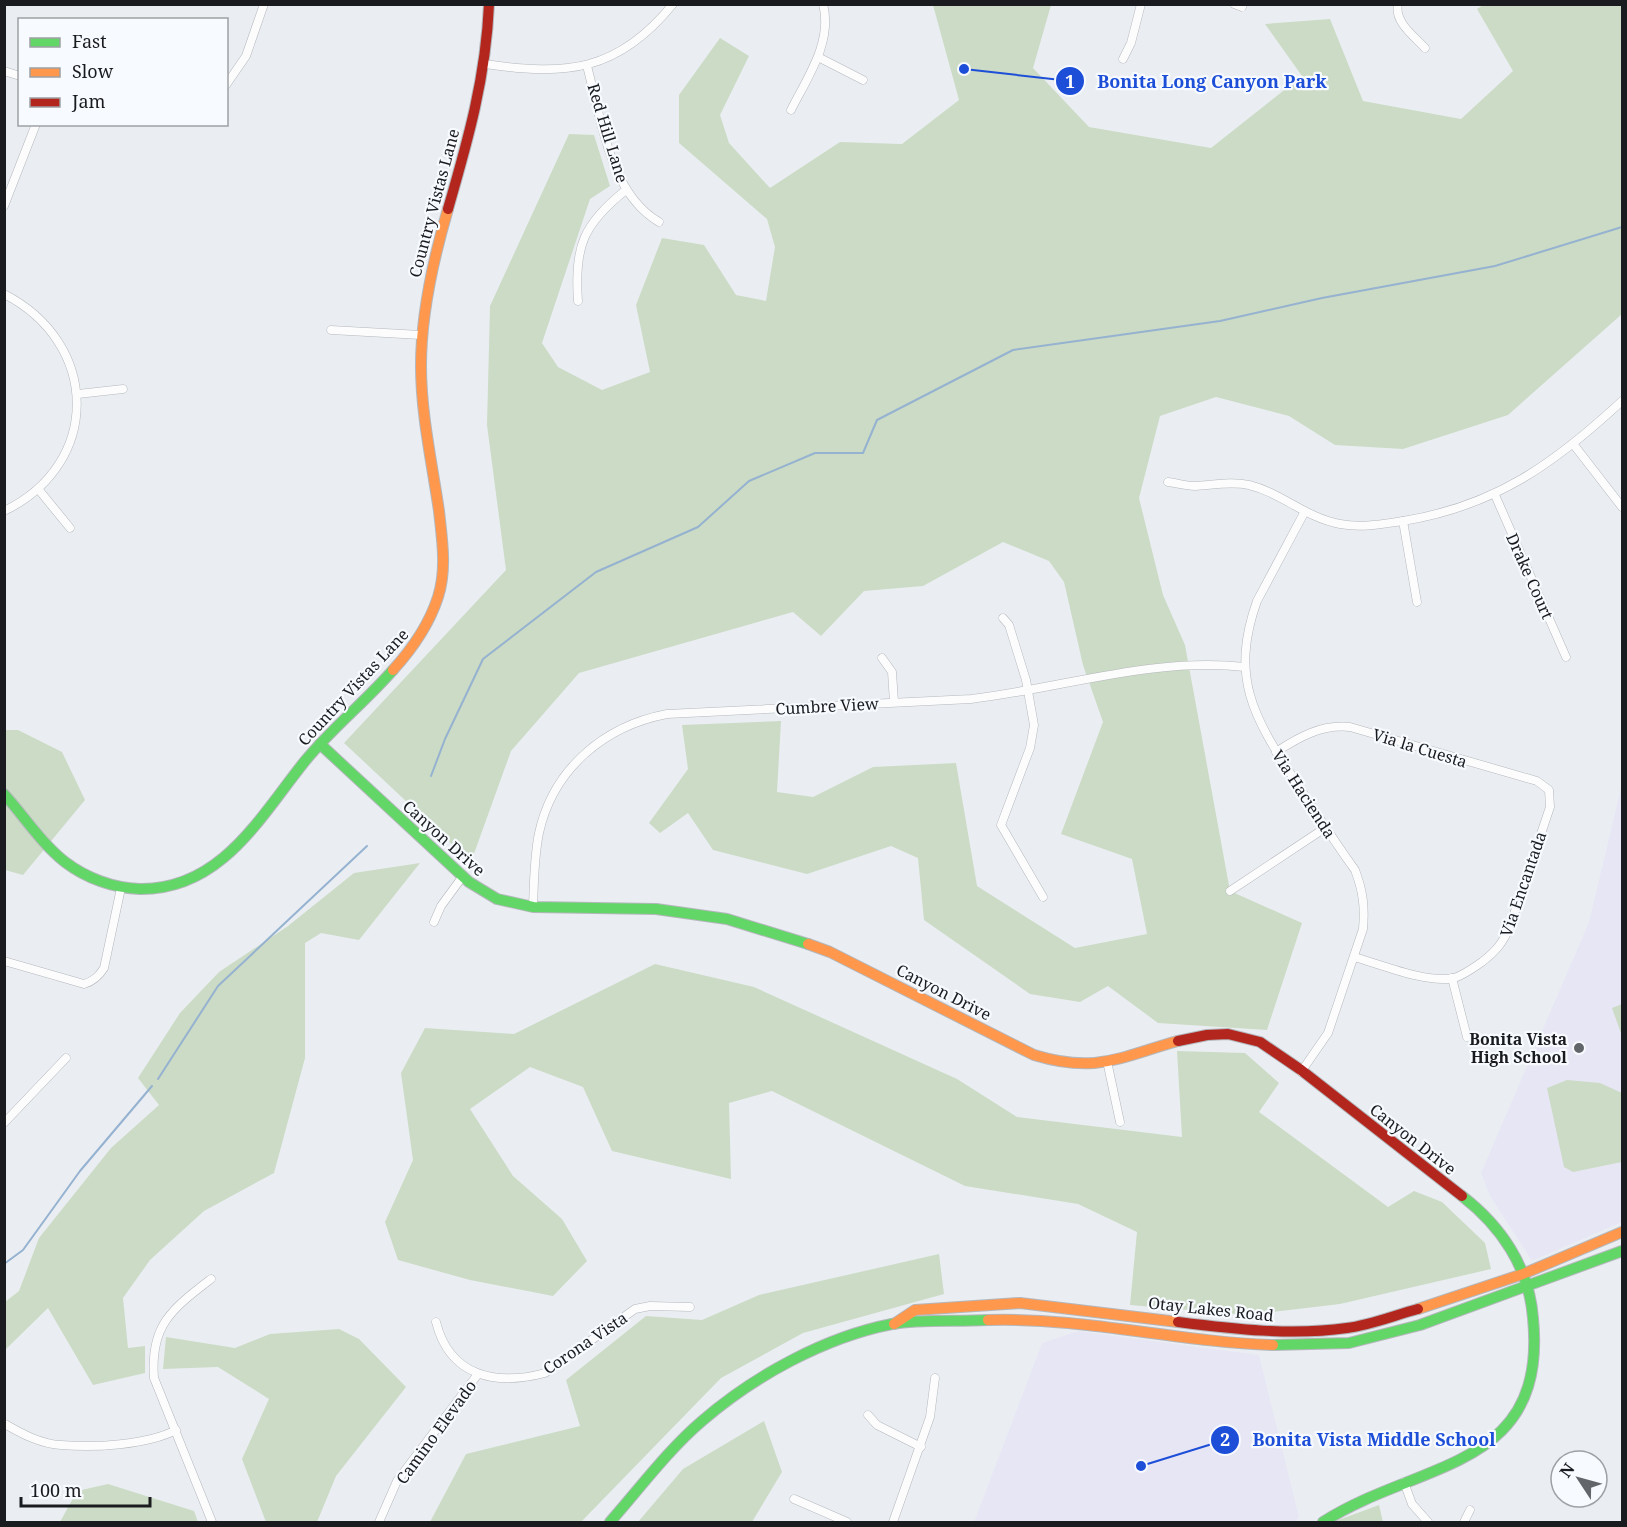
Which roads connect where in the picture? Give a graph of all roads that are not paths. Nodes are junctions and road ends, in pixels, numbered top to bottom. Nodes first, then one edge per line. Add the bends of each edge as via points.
1 (264, 4) edge
2 (489, 4) edge
3 (673, 4) edge
4 (823, 4) edge
5 (1141, 4) edge
6 (1398, 4) edge
7 (1425, 48) dead end
8 (818, 57) junction
9 (1123, 59) dead end
10 (485, 64) junction
11 (587, 66) junction
12 (863, 80) dead end
13 (228, 82) edge
14 (791, 110) dead end
15 (35, 126) edge
16 (626, 190) junction
17 (4, 206) edge
18 (658, 222) dead end
19 (4, 294) edge
20 (578, 302) dead end
21 (331, 330) dead end
22 (421, 335) junction
23 (123, 389) dead end
24 (78, 394) junction
25 (1623, 401) edge
26 (1574, 445) junction
27 (1168, 482) dead end
28 (39, 490) junction
29 (1495, 495) junction
30 (1623, 507) edge
31 (4, 511) edge
32 (1304, 513) junction
33 (1403, 521) junction
34 (70, 528) dead end
35 (1417, 602) dead end
36 (1003, 618) dead end
37 (1566, 657) dead end
38 (882, 658) dead end
39 (1245, 667) junction
40 (1029, 690) junction
41 (894, 702) junction
42 (320, 744) junction
43 (1276, 752) junction
44 (4, 794) edge
45 (1550, 807) joint
46 (1325, 828) junction
47 (463, 876) junction
48 (121, 888) junction
49 (1230, 891) dead end
50 (1042, 897) dead end
51 (533, 907) junction
52 (434, 922) dead end
53 (1354, 957) junction
54 (4, 961) edge
55 (1452, 978) junction
56 (1467, 1037) dead end
57 (66, 1058) dead end
58 (1107, 1061) junction
59 (1301, 1072) junction
60 (1120, 1122) dead end
61 (4, 1123) edge
62 (1623, 1232) edge
63 (1623, 1251) edge
64 (1523, 1274) junction
65 (211, 1279) dead end
66 (1527, 1288) junction
67 (690, 1307) dead end
68 (436, 1322) dead end
69 (894, 1324) junction
70 (478, 1374) junction
71 (935, 1378) dead end
72 (868, 1415) dead end
73 (5, 1424) edge
74 (176, 1430) junction
75 (921, 1447) junction
76 (1404, 1482) junction
77 (794, 1499) dead end
78 (1470, 1510) dead end
79 (212, 1522) edge
80 (379, 1522) edge
81 (610, 1522) edge
82 (847, 1522) edge
83 (893, 1522) edge
84 (1323, 1522) edge
85 (1428, 1522) edge
86 (1464, 1522) edge

1 - 13 street via 246,56
2 - 10 street, Country Vistas Lane
3 - 11 street via 628,47
4 - 8 street via 824,36
5 - 9 street
6 - 7 street via 1397,14 1402,23
8 - 12 street
8 - 14 street
10 - 11 street via 528,70
10 - 22 street, Country Vistas Lane via 468,140 428,275
11 - 16 street, Red Hill Lane
15 - 17 street
16 - 18 street, Red Hill Lane
16 - 20 street via 593,220 579,248
19 - 24 street via 35,315 53,334 69,362
21 - 22 street
22 - 42 street, Country Vistas Lane via 423,399 444,551 440,594 414,645
23 - 24 street
24 - 28 street via 69,446
25 - 26 street
26 - 29 street
26 - 30 street
27 - 32 street via 1192,486 1248,485 1269,492
28 - 31 street
28 - 34 street
29 - 33 street via 1459,509
29 - 37 street, Drake Court
32 - 33 street via 1352,526
32 - 39 street, Via Hacienda via 1257,601
33 - 35 street
36 - 40 street via 1009,625
38 - 41 street via 892,672
39 - 40 street, Cumbre View via 1180,665 1089,677
39 - 43 street, Via Hacienda via 1257,718
40 - 41 street, Cumbre View via 971,699
40 - 50 street via 1034,725 1030,748 1001,825
41 - 51 street, Cumbre View via 667,714 616,730 579,758 552,796 538,834
42 - 47 street, Canyon Drive
42 - 48 street, Country Vistas Lane via 242,841 215,866 194,879 171,886
43 - 45 street, Via la Cuesta via 1315,730 1333,725 1350,727 1537,781 1549,790
43 - 46 street, Via Hacienda
44 - 48 street, Country Vistas Lane via 68,864 99,882
45 - 55 street, Via Encantada via 1504,942 1471,970
46 - 49 street
46 - 53 street, Via Hacienda via 1355,870 1362,889 1364,920
47 - 51 street, Canyon Drive via 497,899
47 - 52 street
48 - 54 street via 104,968 90,983
51 - 58 street, Canyon Drive via 656,909 744,923 826,950 1034,1055 1084,1065
53 - 55 street via 1405,972
53 - 59 street, Via Hacienda via 1328,1033
55 - 56 street
57 - 61 street
58 - 59 street, Canyon Drive via 1179,1039 1224,1033 1260,1042
58 - 60 street
59 - 64 street, Canyon Drive via 1491,1220
62 - 64 street, Otay Lakes Road
63 - 66 street, Otay Lakes Road
64 - 66 street, Canyon Drive
64 - 69 street, Otay Lakes Road via 1418,1310 1348,1328 1233,1329 1020,1303 915,1310
65 - 74 street via 169,1314 155,1343 154,1378
66 - 69 street, Otay Lakes Road via 1420,1325 1349,1343 1230,1344 1074,1322 1023,1319
66 - 76 street, Canyon Drive via 1536,1329 1536,1351 1529,1387 1518,1413 1498,1436 1470,1455
67 - 70 street, Corona Vista via 635,1309 545,1372 528,1377
68 - 70 street, Corona Vista via 441,1341 454,1358
69 - 81 street, Otay Lakes Road via 847,1336 791,1362 739,1393 677,1445
70 - 80 street, Camino Elevado via 398,1481
71 - 75 street
72 - 75 street via 877,1425
73 - 74 street via 36,1439 61,1445 131,1443
74 - 79 street
75 - 83 street
76 - 84 street, Canyon Drive via 1346,1506
76 - 85 street via 1412,1504
77 - 82 street
78 - 86 street

